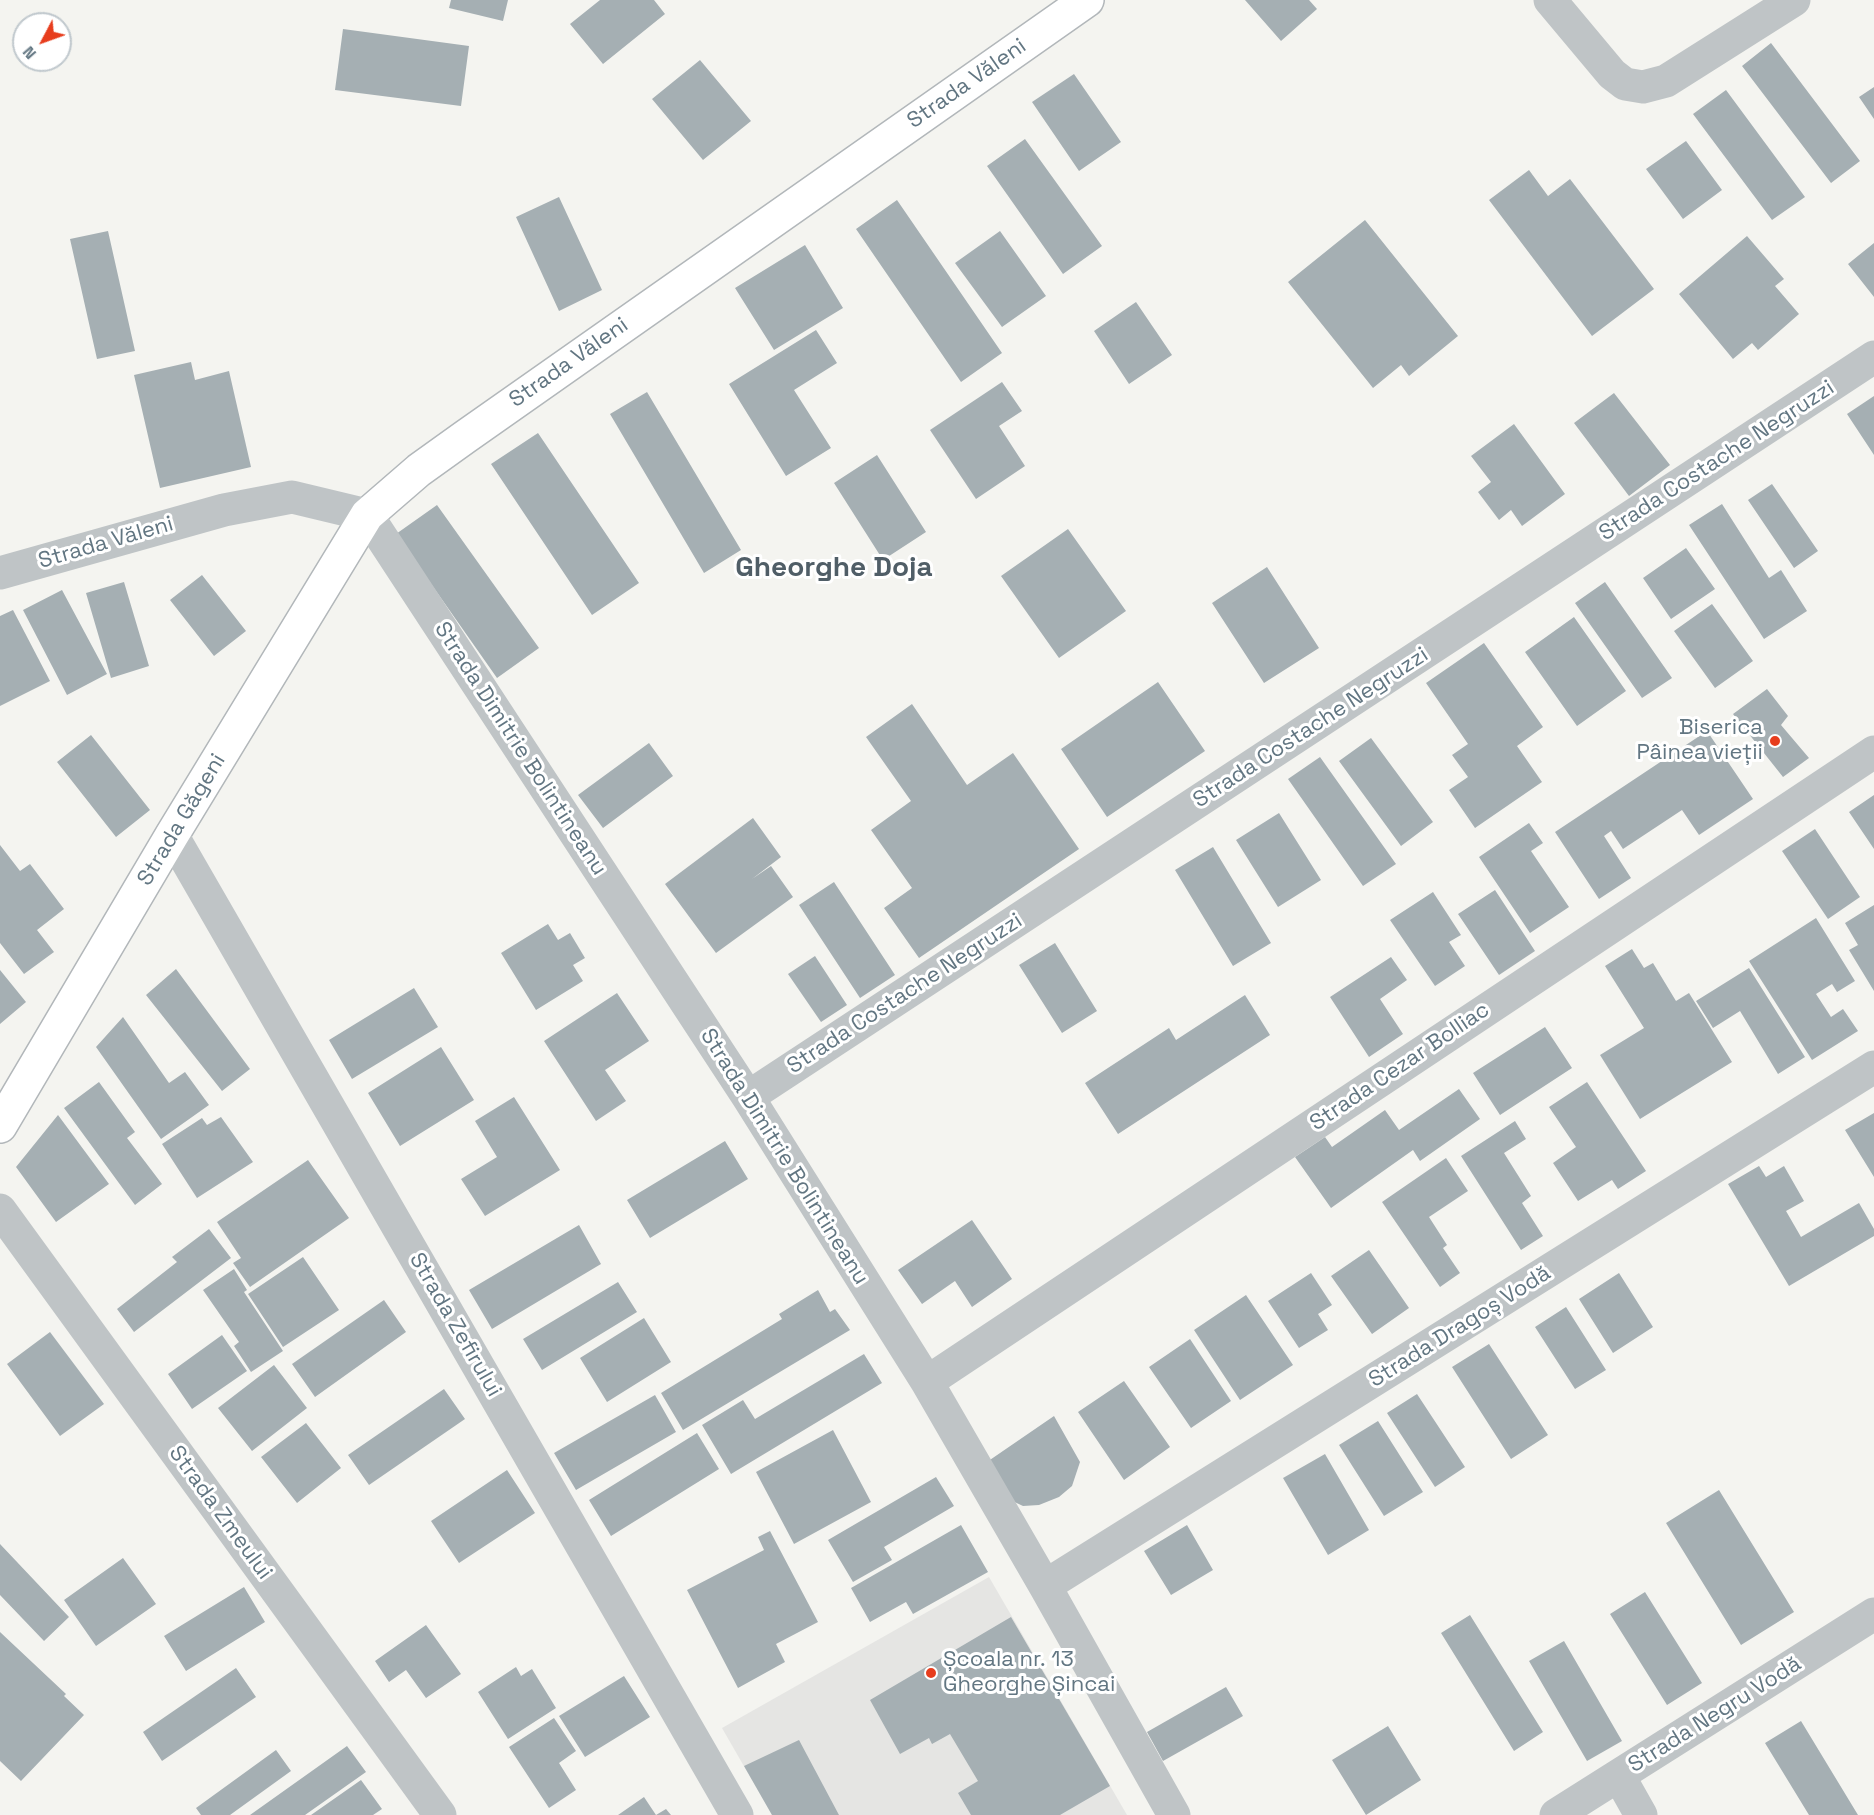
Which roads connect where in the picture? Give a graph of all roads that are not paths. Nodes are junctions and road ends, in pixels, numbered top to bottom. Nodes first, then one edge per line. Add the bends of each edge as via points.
1 (1087, 0) edge
2 (1550, 0) edge
3 (1794, 0) edge
4 (1874, 357) edge
5 (367, 515) junction
6 (0, 573) edge
7 (1874, 752) edge
8 (172, 835) junction
9 (1874, 1067) edge
10 (748, 1098) junction
11 (0, 1126) edge
12 (0, 1210) edge
13 (927, 1382) junction
14 (1045, 1586) junction
15 (1874, 1614) edge
16 (1619, 1776) junction
17 (440, 1815) edge
18 (737, 1815) edge
19 (1174, 1815) edge
20 (1556, 1815) edge
21 (1641, 1815) edge

1 - 5 main road, Strada Văleni via 474,430
2 - 3 street via 1612,74 1625,84 1643,87 1666,81
4 - 10 street, Strada Costache Negruzzi
5 - 6 street, Strada Văleni via 292,497 224,510
5 - 8 main road, Strada Găgeni
5 - 10 street, Strada Dimitrie Bolintineanu
7 - 13 street, Strada Cezar Bolliac
8 - 11 main road, Strada Găgeni
8 - 18 street, Strada Zefirului
9 - 14 street, Strada Dragoș Vodă
10 - 13 street, Strada Dimitrie Bolintineanu
12 - 17 street, Strada Zmeului
13 - 14 street, Strada Dimitrie Bolintineanu
14 - 19 street, Strada Dimitrie Bolintineanu
15 - 16 street, Strada Negru Vodă
16 - 20 street, Strada Negru Vodă
16 - 21 street

